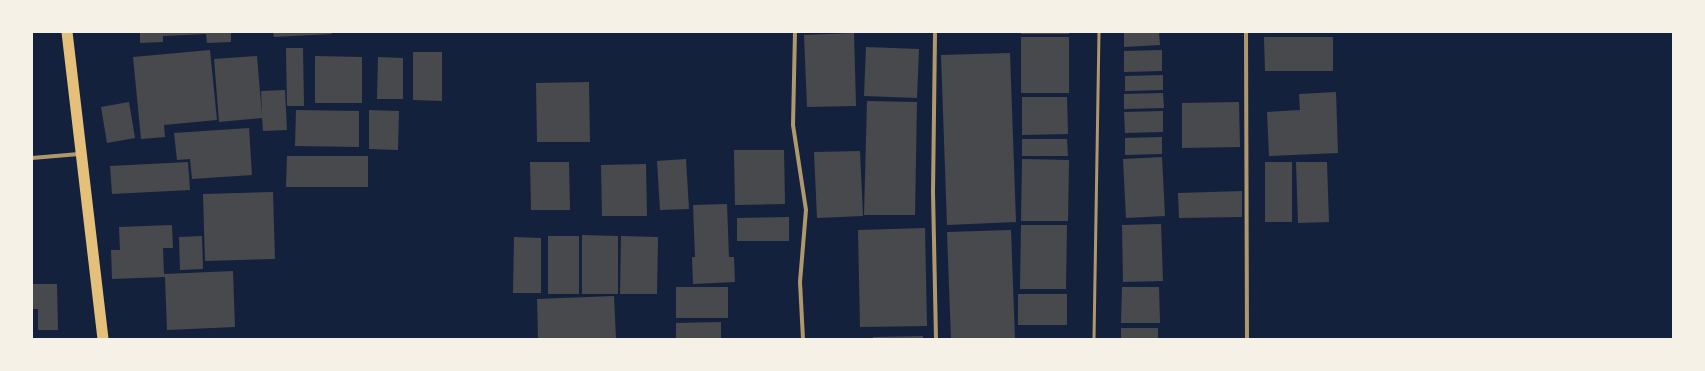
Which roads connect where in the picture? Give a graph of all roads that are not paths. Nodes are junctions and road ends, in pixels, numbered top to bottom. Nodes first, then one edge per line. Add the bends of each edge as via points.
1 (67, 32) edge
2 (795, 32) edge
3 (1099, 32) edge
4 (1246, 32) edge
5 (935, 34) dead end
6 (83, 154) junction
7 (32, 158) edge
8 (103, 339) edge
9 (803, 339) edge
10 (936, 339) edge
11 (1094, 339) edge
12 (1247, 339) edge

1 - 6 highway
2 - 9 street via 793,125 806,210 800,282
3 - 11 lane
4 - 12 street
5 - 10 street via 933,192
6 - 7 street
6 - 8 highway

